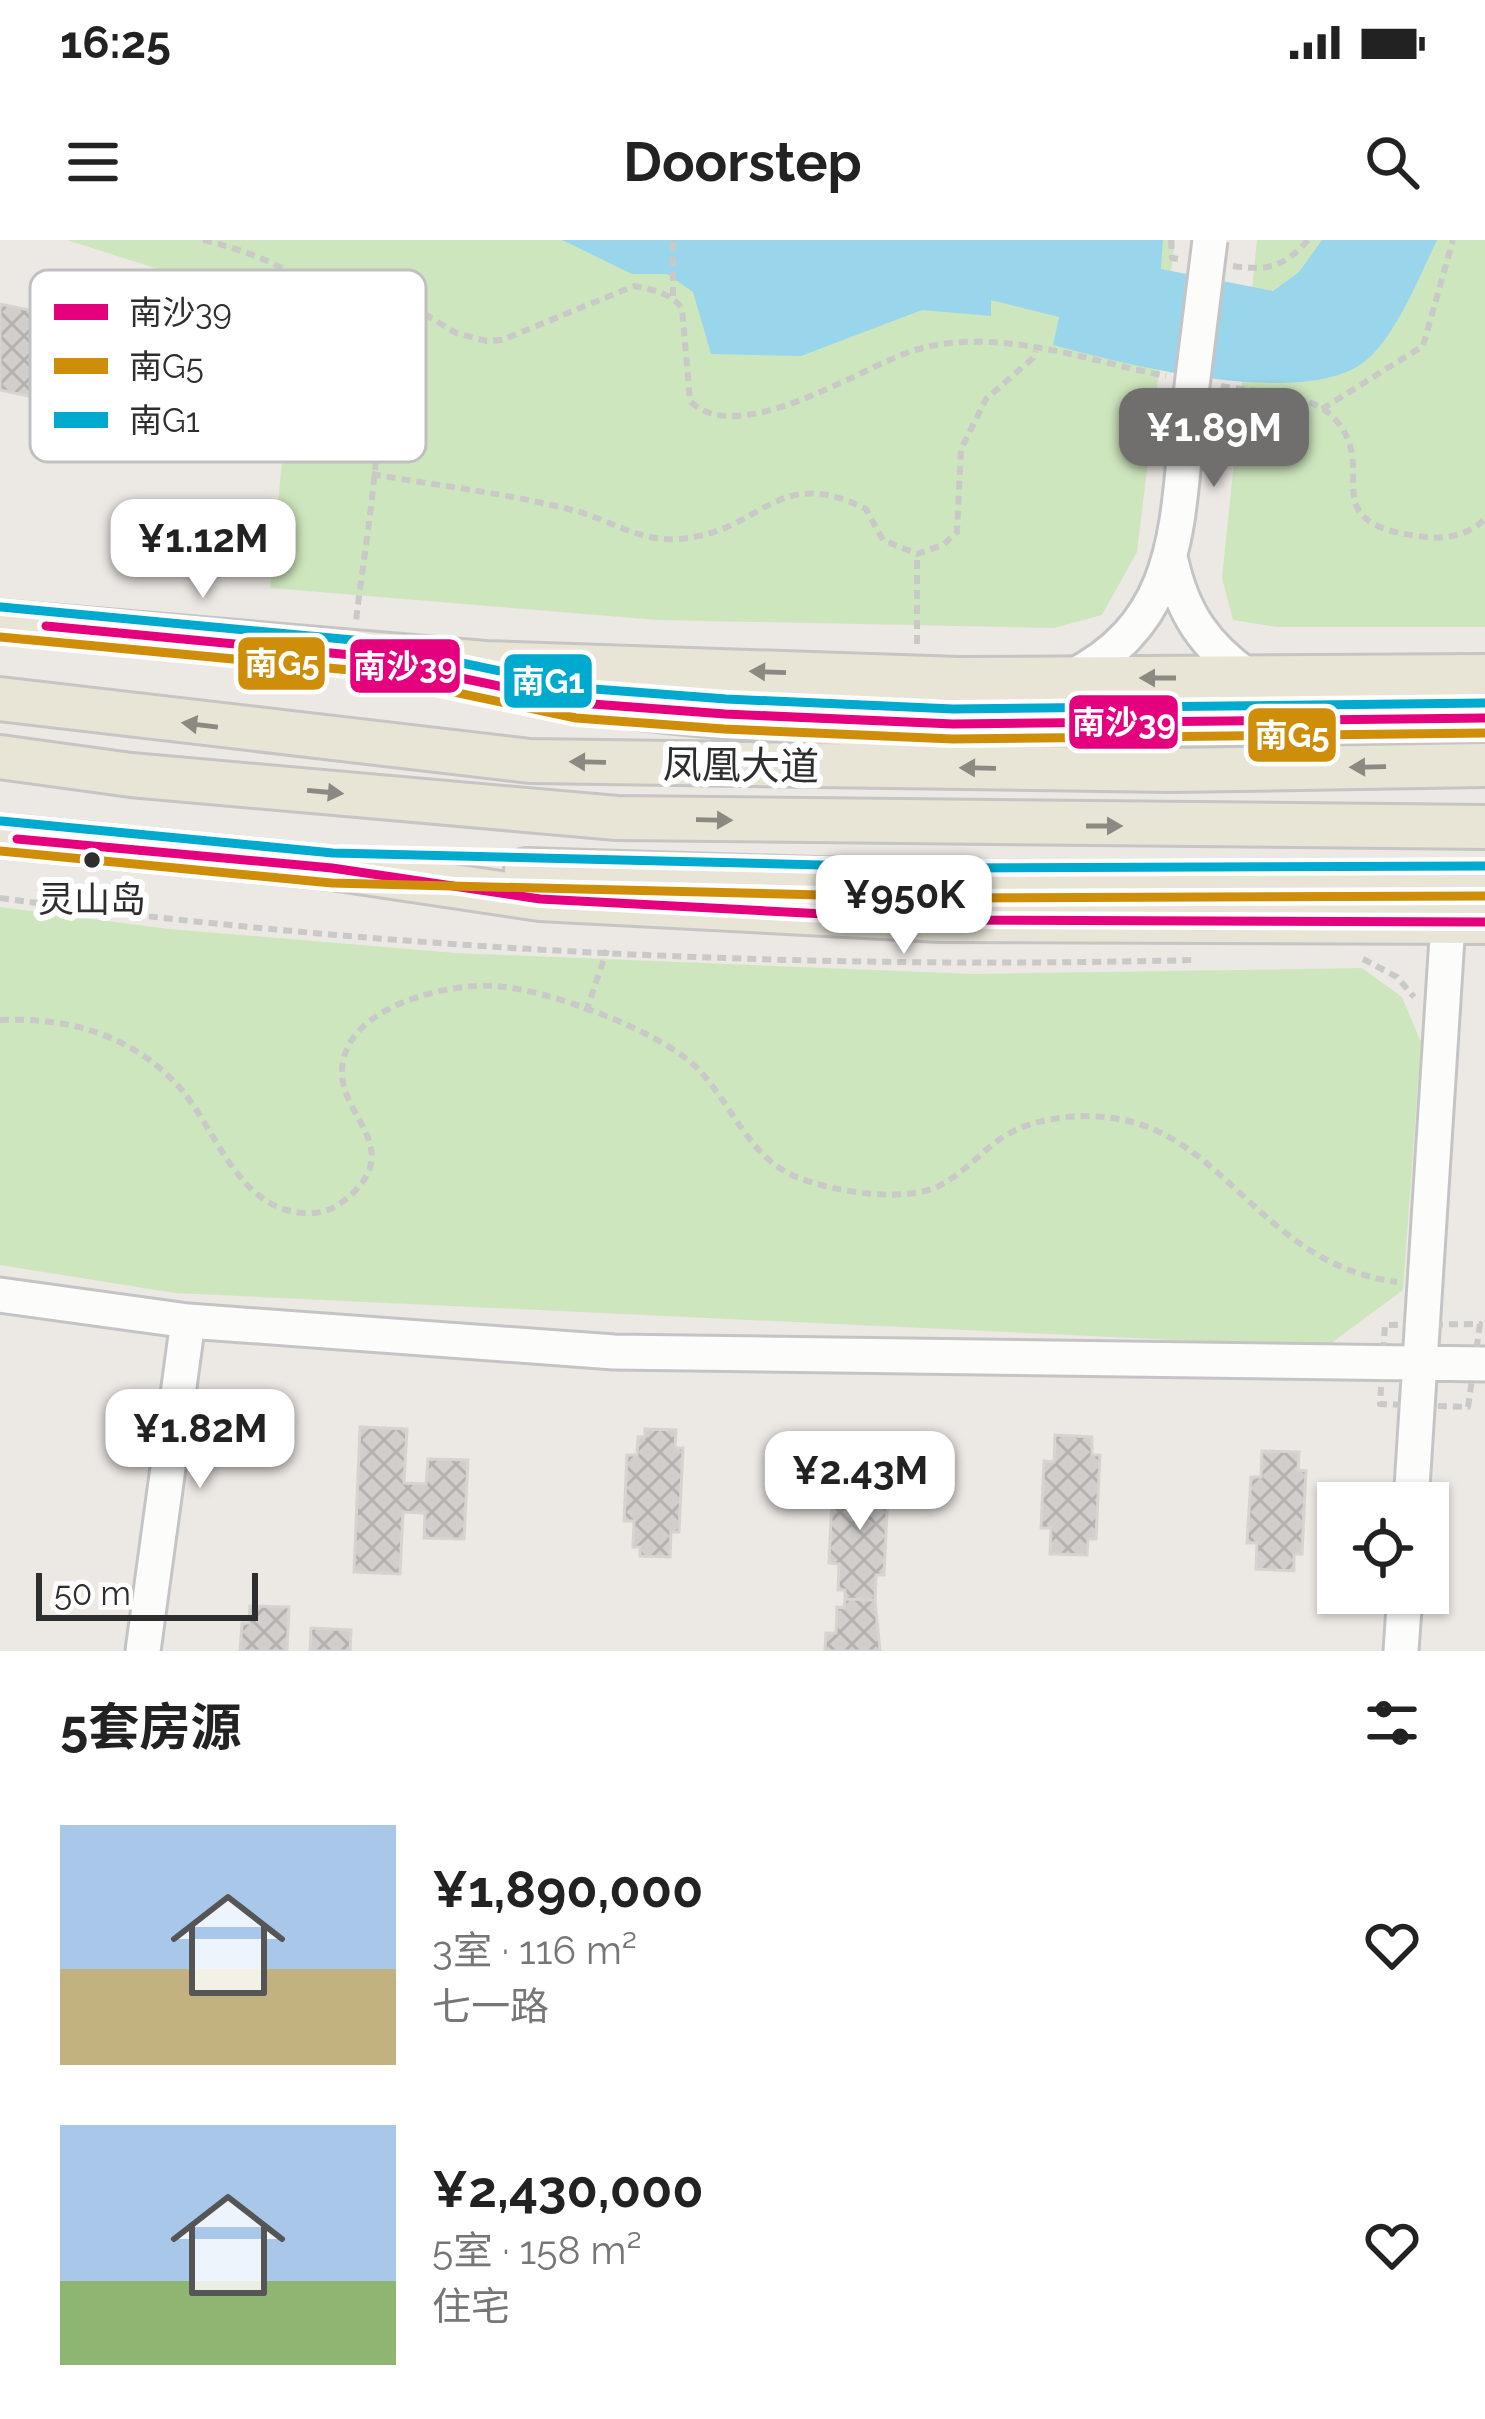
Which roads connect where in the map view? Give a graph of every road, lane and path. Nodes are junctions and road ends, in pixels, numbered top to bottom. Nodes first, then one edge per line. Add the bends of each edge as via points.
1 (203, 240) edge
2 (673, 240) edge
3 (1210, 240) edge
4 (1453, 240) edge
5 (281, 270) edge
6 (673, 296) junction
7 (426, 315) edge
8 (1035, 351) junction
9 (1189, 390) junction
10 (1322, 410) junction
11 (373, 462) edge
12 (372, 474) junction
13 (1485, 519) edge
14 (917, 554) junction
15 (1171, 561) junction
16 (0, 622) edge
17 (46, 626) junction
18 (352, 655) junction
19 (0, 656) edge
20 (1485, 676) edge
21 (1249, 677) junction
22 (916, 678) junction
23 (1069, 678) junction
24 (0, 699) edge
25 (1485, 718) edge
26 (0, 757) edge
27 (1485, 765) edge
28 (1485, 827) edge
29 (6, 832) edge
30 (332, 868) junction
31 (1485, 881) edge
32 (0, 898) edge
33 (1467, 922) edge
34 (608, 950) junction
35 (1348, 956) dead end
36 (1208, 959) dead end
37 (1420, 1006) dead end
38 (586, 1012) junction
39 (0, 1020) edge
40 (1413, 1284) dead end
41 (0, 1295) edge
42 (1392, 1318) dead end
43 (188, 1322) junction
44 (1377, 1332) dead end
45 (1420, 1364) junction
46 (1485, 1364) edge
47 (1412, 1482) edge
48 (1404, 1614) edge
49 (143, 1651) edge
50 (1401, 1651) edge

1 - 5 path via 257,253
2 - 6 path
3 - 9 street, bridge
4 - 10 path via 1423,346
6 - 7 path via 634,286 502,340 456,333
6 - 8 path via 686,320 690,401 715,416 782,406 980,337
8 - 9 path
8 - 14 path via 986,399 961,449 957,532
9 - 10 path
9 - 15 street
10 - 13 path via 1337,420 1352,460 1350,498 1364,520 1431,538 1470,533
11 - 12 path
12 - 14 path via 576,510 646,538 732,528 790,491 813,491 866,509 883,540
12 - 18 path
14 - 22 path
15 - 21 street via 1195,629
15 - 23 street via 1134,632
16 - 17 main road
17 - 18 main road
17 - 19 main road
22 -> 18 main road
18 - 25 main road via 579,703 725,714 953,724
20 - 21 main road
21 -> 23 main road
22 - 23 main road
27 -> 24 main road, 凤凰大道 via 1170,770 530,761
26 -> 28 main road, 凤凰大道 via 616,818
29 - 30 main road
30 - 31 main road via 942,883
30 - 33 main road via 540,898 940,920
32 - 34 path via 194,923
33 - 45 street
34 - 36 path via 974,965
34 - 38 path
35 - 37 path via 1382,967
38 - 39 path via 494,986 446,989 374,1018 350,1039 342,1065 347,1097 371,1144 364,1182 328,1211 304,1213 243,1181 183,1092 144,1056 102,1031
38 - 40 path via 694,1064 744,1135 794,1176 832,1187 926,1191 1019,1127 1081,1116 1141,1123 1169,1132 1319,1258
41 - 43 street
42 - 44 path
43 - 45 street via 614,1352
43 - 49 street
45 - 46 street
45 - 47 street
48 - 50 street

